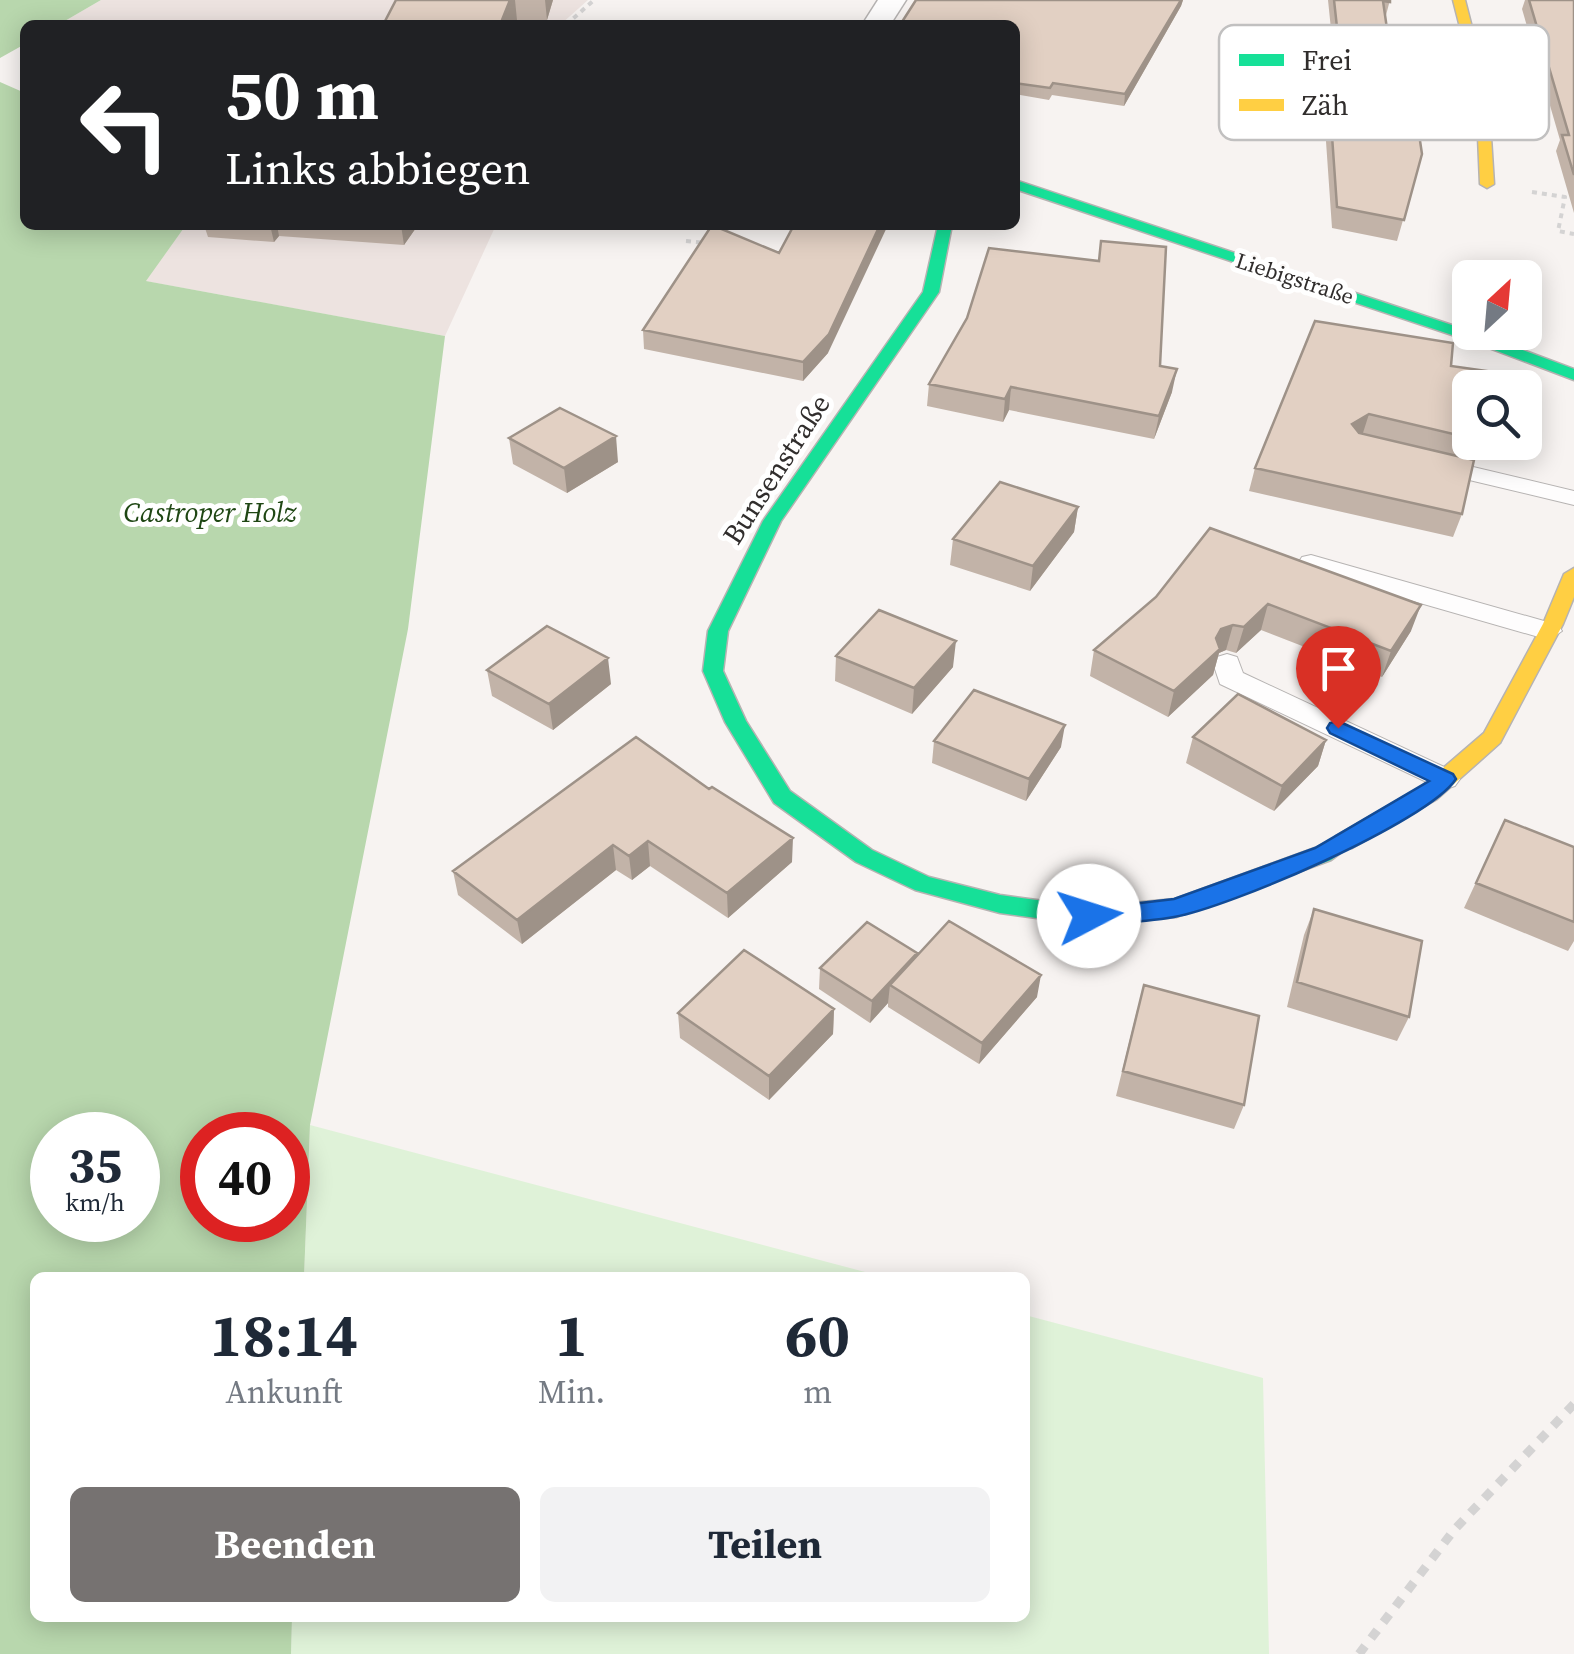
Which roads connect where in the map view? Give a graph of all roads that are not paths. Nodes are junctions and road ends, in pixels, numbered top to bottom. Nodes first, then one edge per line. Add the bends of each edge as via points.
1 (1459, 0) edge
2 (1465, 25) edge
3 (1484, 140) edge
4 (1486, 184) road end
5 (1020, 186) edge
6 (945, 230) edge
7 (1574, 376) edge
8 (1400, 456) edge
9 (1574, 498) edge
10 (1311, 563) edge
11 (1574, 574) edge
12 (1549, 631) junction
13 (1227, 663) dead end
14 (1445, 779) junction

1 - 2 street
3 - 4 street
5 - 7 street, Liebigstraße
6 - 14 street, Bunsenstraße via 932,292 772,521 718,631 713,672 782,797 864,856 923,884 1000,904 1089,916 1176,908 1323,854
8 - 9 lane
10 - 12 lane
11 - 12 street, Bunsenstraße
12 - 14 street, Bunsenstraße via 1492,738
13 - 14 lane via 1230,678

